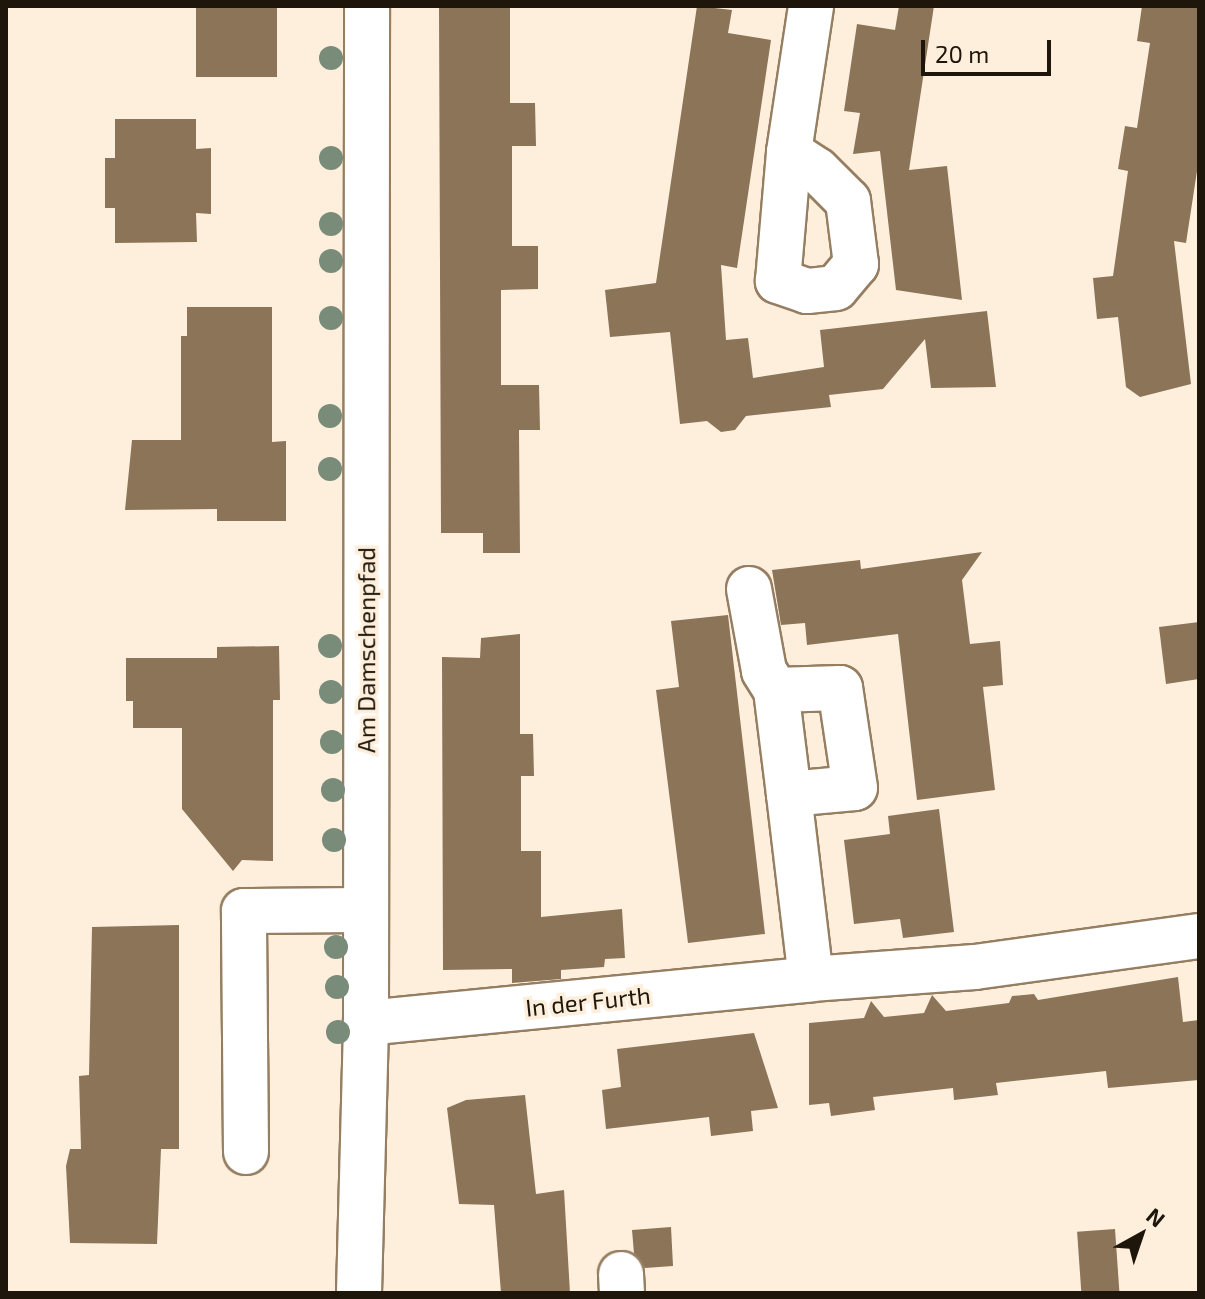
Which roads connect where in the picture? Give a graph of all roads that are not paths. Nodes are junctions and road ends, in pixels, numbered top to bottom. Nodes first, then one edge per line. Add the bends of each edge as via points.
1 (367, 6) edge
2 (811, 6) edge
3 (789, 152) dead end
4 (749, 589) dead end
5 (776, 690) junction
6 (789, 794) junction
7 (366, 910) junction
8 (1199, 936) edge
9 (811, 979) junction
10 (366, 1023) junction
11 (246, 1152) dead end
12 (359, 1293) edge

1 - 7 street, Am Damschenpfad
2 - 3 street
4 - 5 street via 764,671
5 - 6 street
5 - 6 street via 840,688 855,788
6 - 9 street
7 - 10 street, Am Damschenpfad
7 - 11 street via 244,911
8 - 9 street, In der Furth via 975,967
9 - 10 street, In der Furth
10 - 12 street, Am Damschenpfad

